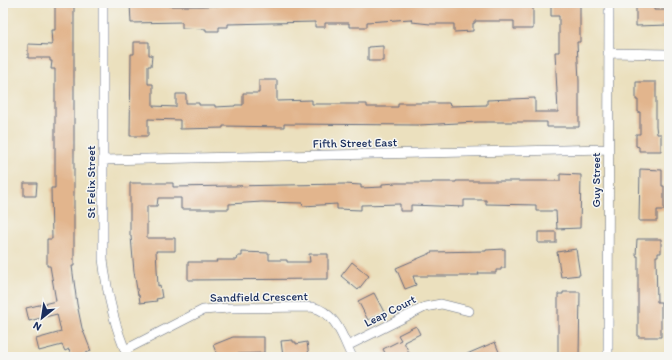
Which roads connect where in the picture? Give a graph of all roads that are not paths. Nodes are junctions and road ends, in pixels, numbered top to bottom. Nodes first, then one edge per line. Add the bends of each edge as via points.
1 (103, 3) edge
2 (609, 3) edge
3 (608, 54) junction
4 (669, 54) edge
5 (608, 149) junction
6 (103, 160) junction
7 (469, 312) dead end
8 (347, 346) junction
9 (127, 354) edge
10 (352, 357) edge
11 (608, 357) edge

1 - 6 street, St Felix Street
2 - 3 street, Guy Street
3 - 4 street
3 - 5 street, Guy Street
5 - 6 street, Fifth Street East
5 - 11 street, Guy Street
6 - 9 street, St Felix Street via 105,276 114,321
7 - 8 street, Leap Court via 441,304 425,307
8 - 9 street, Sandfield Crescent via 334,321 325,312 312,307 229,308 203,310
8 - 10 street, Sandfield Crescent

